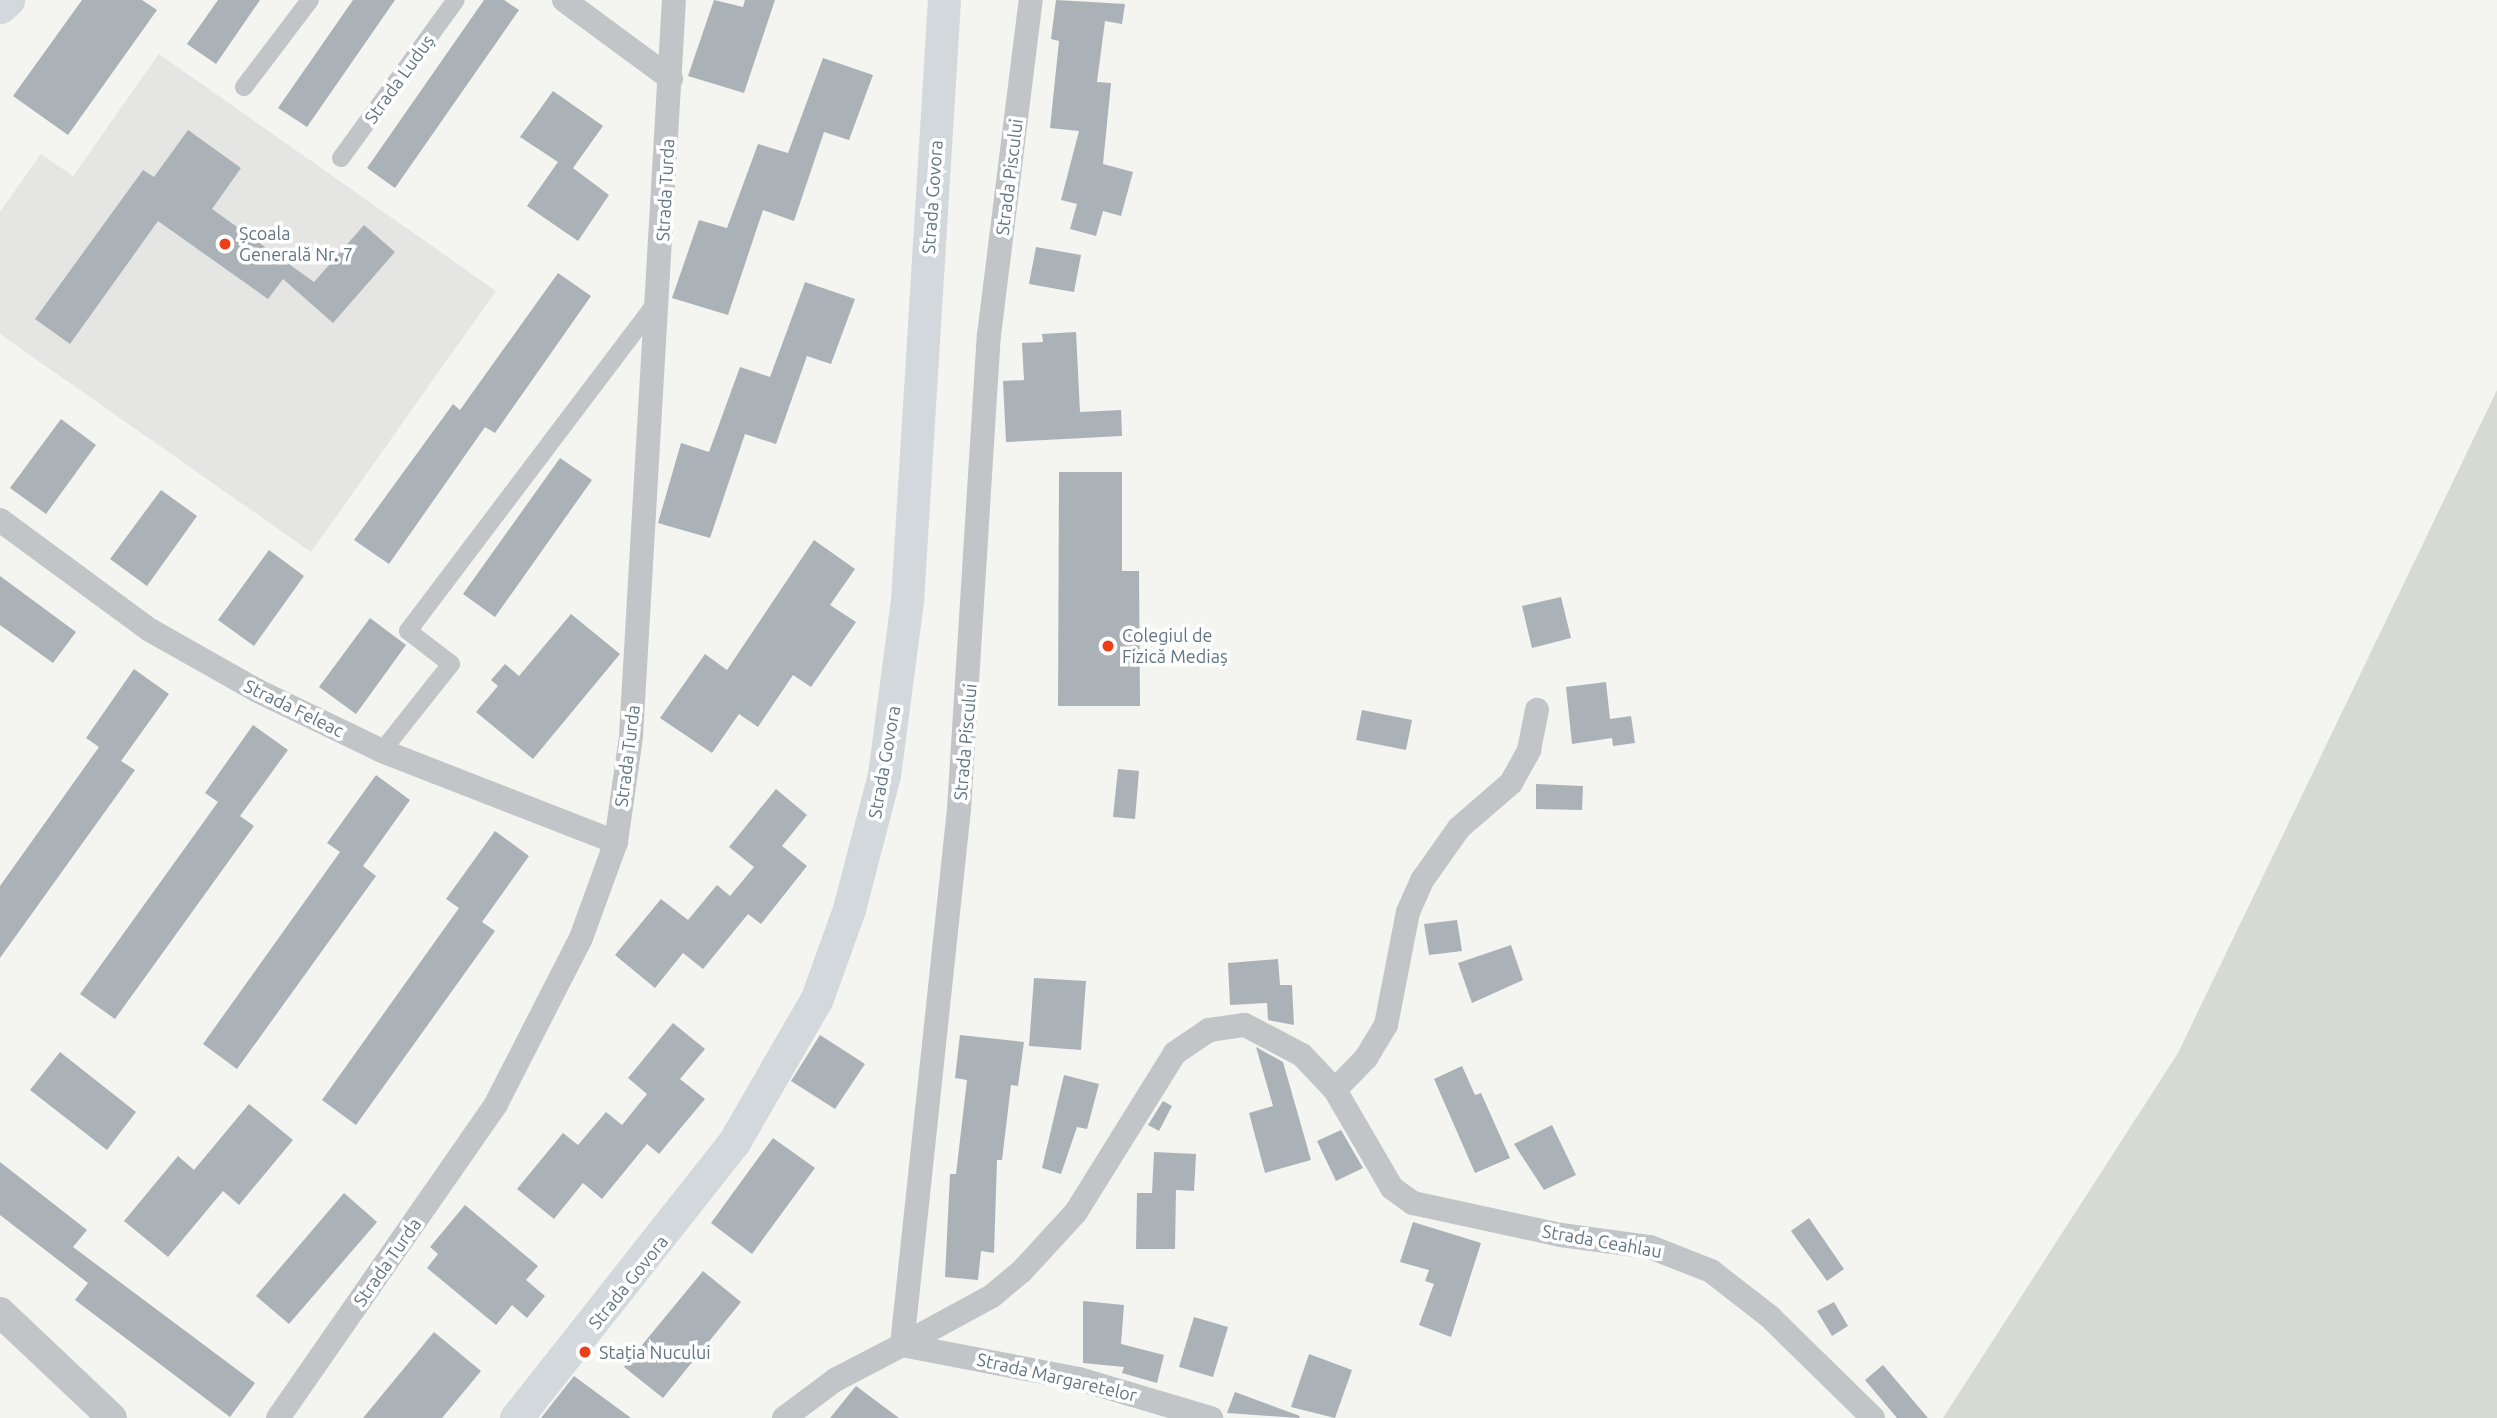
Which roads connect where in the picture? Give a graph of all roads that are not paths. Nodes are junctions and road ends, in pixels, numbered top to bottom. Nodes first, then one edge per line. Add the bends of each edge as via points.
1 (8, 0) edge
2 (310, 0) edge
3 (456, 0) edge
4 (564, 0) edge
5 (674, 0) edge
6 (944, 0) edge
7 (1031, 0) edge
8 (0, 7) edge
9 (671, 79) junction
10 (244, 87) dead end
11 (341, 158) dead end
12 (660, 298) junction
13 (0, 520) edge
14 (1537, 710) dead end
15 (382, 751) junction
16 (616, 842) junction
17 (1335, 1090) junction
18 (0, 1312) edge
19 (902, 1345) junction
20 (113, 1418) edge
21 (278, 1418) edge
22 (516, 1418) edge
23 (783, 1418) edge
24 (1210, 1418) edge
25 (1873, 1418) edge

1 - 8 main road
2 - 10 street
3 - 11 street, Strada Luduș
4 - 9 street
5 - 9 street, Strada Turda
6 - 22 main road, Strada Govora via 907,601 884,775 859,875 817,998 734,1142
7 - 19 street, Strada Piscului via 989,335 959,809
9 - 12 street, Strada Turda
12 - 15 street via 408,631 451,664
12 - 16 street, Strada Turda via 631,736
13 - 15 street, Strada Feleac via 150,630 258,691
14 - 17 street via 1529,750 1511,783 1459,828 1423,878 1408,912 1386,1025 1366,1058
15 - 16 street, Strada Feleac
16 - 21 street, Strada Turda via 581,938 496,1104
17 - 19 street, Strada Ceahlau via 1276,1037 1245,1025 1209,1030 1175,1053 1076,1212 1021,1272 992,1296
17 - 25 street, Strada Ceahlau via 1376,1167 1392,1188 1413,1203 1561,1235 1650,1247 1711,1271 1770,1317
18 - 20 street
19 - 23 street via 835,1380
19 - 24 street, Strada Margaretelor via 1079,1379

